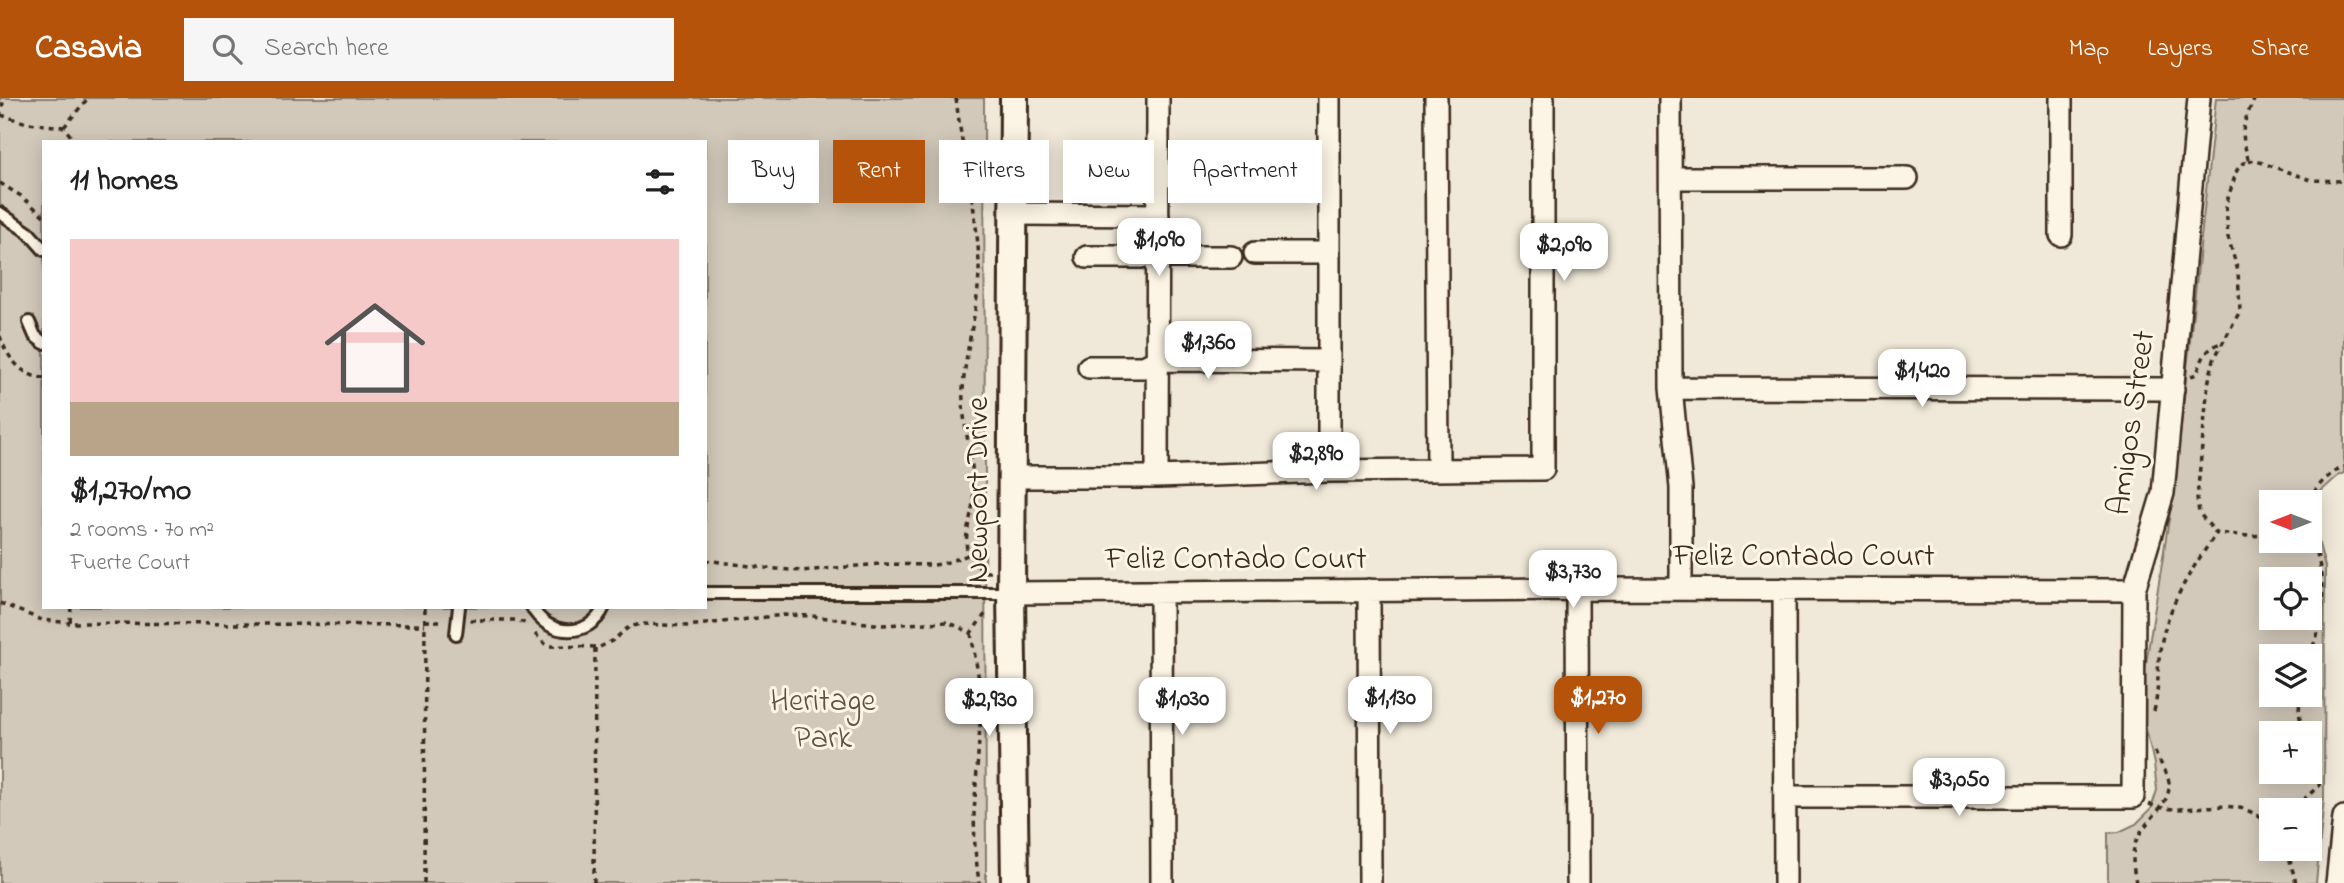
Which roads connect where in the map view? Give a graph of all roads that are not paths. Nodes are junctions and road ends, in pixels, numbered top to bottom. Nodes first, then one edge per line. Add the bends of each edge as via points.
1 (1014, 98) edge
2 (1158, 98) edge
3 (1329, 98) edge
4 (1436, 98) edge
5 (1543, 98) edge
6 (1670, 98) edge
7 (2061, 98) edge
8 (2199, 98) edge
9 (1322, 172) edge
10 (1329, 172) junction
11 (1154, 175) edge
12 (1158, 175) junction
13 (1168, 175) edge
14 (1671, 178) junction
15 (1907, 178) dead end
16 (0, 213) edge
17 (1013, 214) junction
18 (1158, 215) junction
19 (2062, 234) dead end
20 (42, 248) edge
21 (1255, 253) dead end
22 (1329, 253) junction
23 (1087, 257) dead end
24 (1158, 257) junction
25 (1230, 257) dead end
26 (29, 322) dead end
27 (42, 341) edge
28 (1158, 360) junction
29 (1329, 361) junction
30 (1089, 367) dead end
31 (1671, 388) junction
32 (2173, 389) junction
33 (1438, 470) junction
34 (1329, 471) junction
35 (1012, 477) junction
36 (1157, 477) junction
37 (1577, 589) junction
38 (1681, 589) junction
39 (1784, 589) junction
40 (1368, 590) junction
41 (2134, 590) junction
42 (1161, 592) junction
43 (707, 593) edge
44 (1011, 593) junction
45 (459, 609) edge
46 (533, 609) edge
47 (603, 609) edge
48 (456, 634) dead end
49 (1785, 797) junction
50 (2344, 817) edge
51 (1015, 883) edge
52 (1162, 883) edge
53 (1370, 883) edge
54 (1578, 883) edge
55 (1785, 883) edge
56 (2337, 883) edge

1 - 17 street, Newport Drive
2 - 12 street
3 - 10 street
4 - 33 street
5 - 33 street via 1543,469
6 - 14 street
7 - 19 street
8 - 32 street, Amigos Street
9 - 10 street
10 - 22 street
11 - 12 street
12 - 13 street
12 - 18 street
14 - 15 street
14 - 31 street
16 - 20 lane
17 - 18 street
17 - 35 street, Newport Drive
18 - 24 street
21 - 22 street
22 - 29 street
23 - 24 street
24 - 25 street
24 - 28 street
26 - 27 lane
28 - 29 street
28 - 30 street via 1144,367
28 - 36 street
29 - 34 street
31 - 32 street
31 - 38 street via 1681,488
32 - 41 street, Amigos Street via 2163,493
33 - 34 street
34 - 36 street
35 - 36 street
35 - 44 street, Newport Drive
37 - 38 street, Feliz Contado Court
37 - 40 street, Feliz Contado Court
37 - 54 street
38 - 39 street, Feliz Contado Court
39 - 41 street, Feliz Contado Court
39 - 49 street
40 - 42 street, Feliz Contado Court
40 - 53 street
41 - 49 street, Amigos Street via 2133,797
42 - 44 street, Feliz Contado Court
42 - 52 street
43 - 44 lane
44 - 51 street, Newport Drive
45 - 48 lane
46 - 47 lane via 555,630 580,630 592,624
49 - 55 street
50 - 56 street

